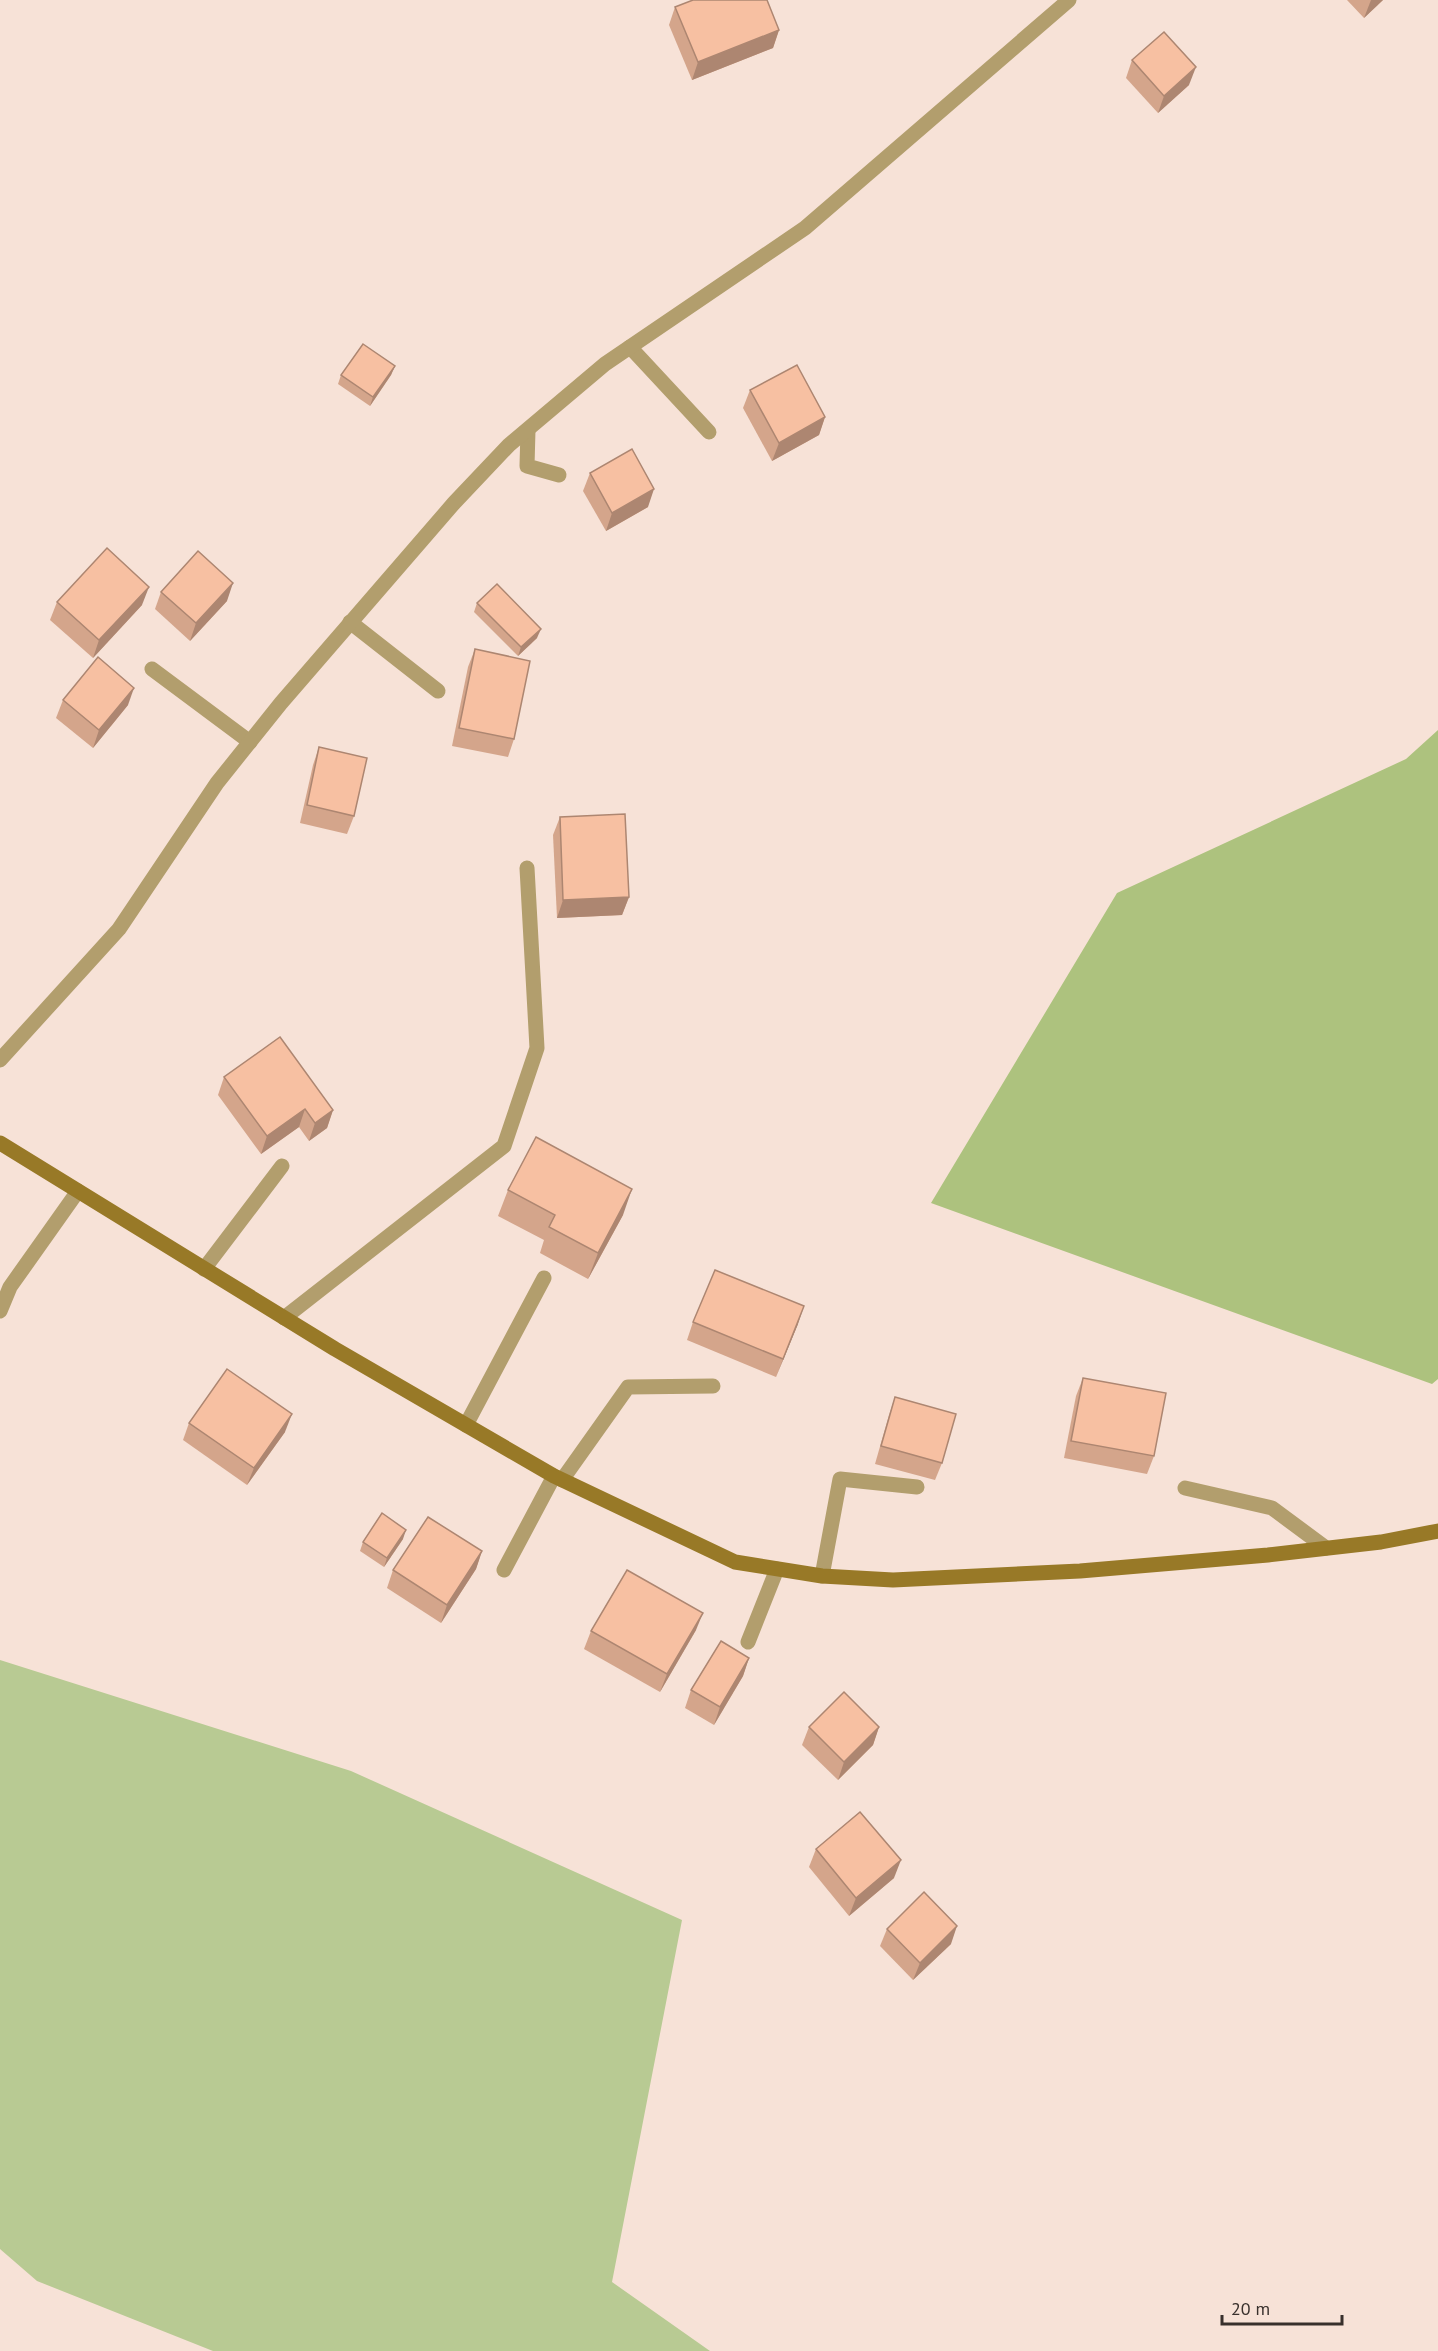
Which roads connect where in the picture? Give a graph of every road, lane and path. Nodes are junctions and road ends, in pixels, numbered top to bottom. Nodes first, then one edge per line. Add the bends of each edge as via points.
1 (1069, 0) edge
2 (630, 347) junction
3 (528, 430) junction
4 (709, 432) dead end
5 (559, 475) dead end
6 (350, 622) junction
7 (152, 669) dead end
8 (438, 691) dead end
9 (250, 742) junction
10 (527, 868) dead end
11 (0, 1060) edge
12 (0, 1143) edge
13 (282, 1166) dead end
14 (78, 1191) junction
15 (204, 1269) junction
16 (544, 1278) dead end
17 (0, 1311) edge
18 (284, 1318) junction
19 (713, 1386) dead end
20 (466, 1425) junction
21 (558, 1478) junction
22 (917, 1487) dead end
23 (1185, 1488) dead end
24 (1438, 1531) edge
25 (1326, 1548) junction
26 (777, 1569) junction
27 (504, 1570) dead end
28 (822, 1576) junction
29 (748, 1642) dead end

1 - 2 street via 805,228
2 - 3 street
2 - 4 street
3 - 5 street via 527,466
3 - 6 street via 454,503
6 - 8 street
6 - 9 street
7 - 9 street
9 - 11 street via 217,783 119,929
10 - 18 street via 537,1048 504,1146
12 - 14 street
13 - 15 street
14 - 15 street
14 - 17 street via 10,1287
15 - 18 street
16 - 20 street
18 - 20 street
19 - 21 street via 628,1387
20 - 21 street
21 - 26 street via 735,1562
21 - 27 street
22 - 28 street via 840,1479
23 - 25 street via 1272,1508
24 - 25 street
25 - 28 street via 1080,1570 893,1580
26 - 28 street
26 - 29 street

